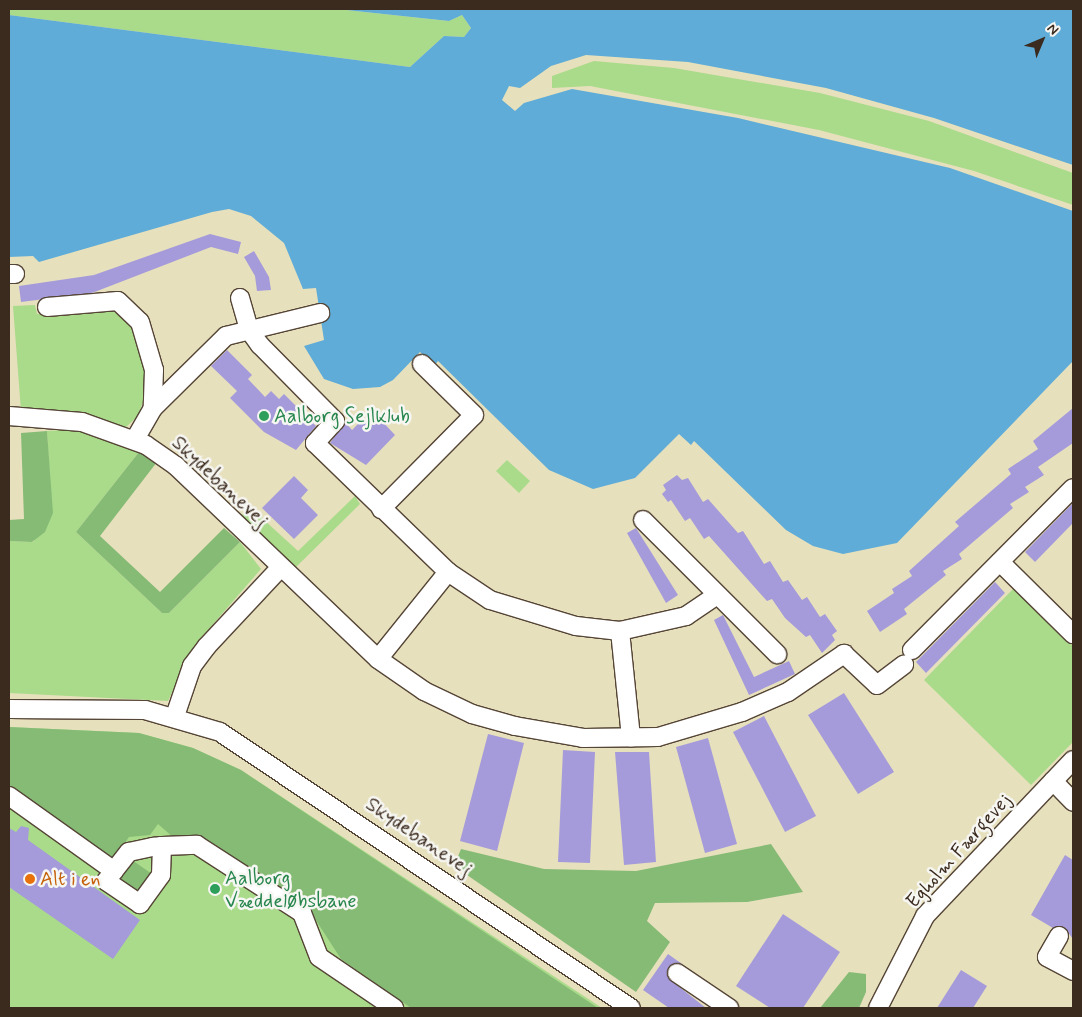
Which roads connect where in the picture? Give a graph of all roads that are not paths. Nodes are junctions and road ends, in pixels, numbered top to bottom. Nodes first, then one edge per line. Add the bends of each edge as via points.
1 (240, 298) dead end
2 (47, 307) dead end
3 (320, 313) dead end
4 (249, 330) junction
5 (422, 364) dead end
6 (153, 408) junction
7 (9, 416) edge
8 (135, 439) junction
9 (1073, 488) edge
10 (381, 509) junction
11 (643, 520) dead end
12 (1000, 562) junction
13 (280, 568) junction
14 (448, 572) junction
15 (718, 595) junction
16 (620, 631) junction
17 (1073, 634) edge
18 (777, 654) dead end
19 (378, 659) junction
20 (9, 709) edge
21 (175, 716) junction
22 (631, 737) junction
23 (1073, 760) edge
24 (1053, 781) junction
25 (9, 796) edge
26 (1073, 802) edge
27 (162, 846) junction
28 (114, 871) junction
29 (1059, 936) dead end
30 (1073, 972) edge
31 (677, 973) dead end
32 (709, 1003) edge
33 (394, 1008) edge
34 (631, 1008) edge
35 (729, 1008) edge
36 (878, 1008) edge

1 - 4 street
2 - 6 street via 118,301 140,322 154,370
3 - 4 street
4 - 6 street via 226,336
4 - 10 street via 335,421 315,443
5 - 10 street via 474,415
6 - 8 street
7 - 8 street, Skydebanevej via 82,422
8 - 13 street, Skydebanevej via 170,462
9 - 12 street
10 - 14 street
11 - 15 street
12 - 17 street
12 - 22 street, Skydebanevej via 877,685 844,654 788,692 742,712 658,737
13 - 19 street, Skydebanevej
13 - 21 street via 192,666
14 - 16 street via 490,600 532,615
14 - 19 street
15 - 16 street via 686,616
15 - 18 street
16 - 22 street
19 - 22 street, Skydebanevej via 424,691 472,714 577,738
20 - 21 street, Skydebanevej via 145,710
21 - 34 street, Skydebanevej via 220,732 282,770
23 - 24 street, Egholm Færgevej
24 - 26 street
24 - 36 street, Egholm Færgevej via 925,916
25 - 28 street
27 - 28 street via 129,852
27 - 28 street via 161,875 140,904 106,881
27 - 33 street via 197,844 302,913 319,957
29 - 30 street via 1047,957
31 - 32 street
32 - 35 street

